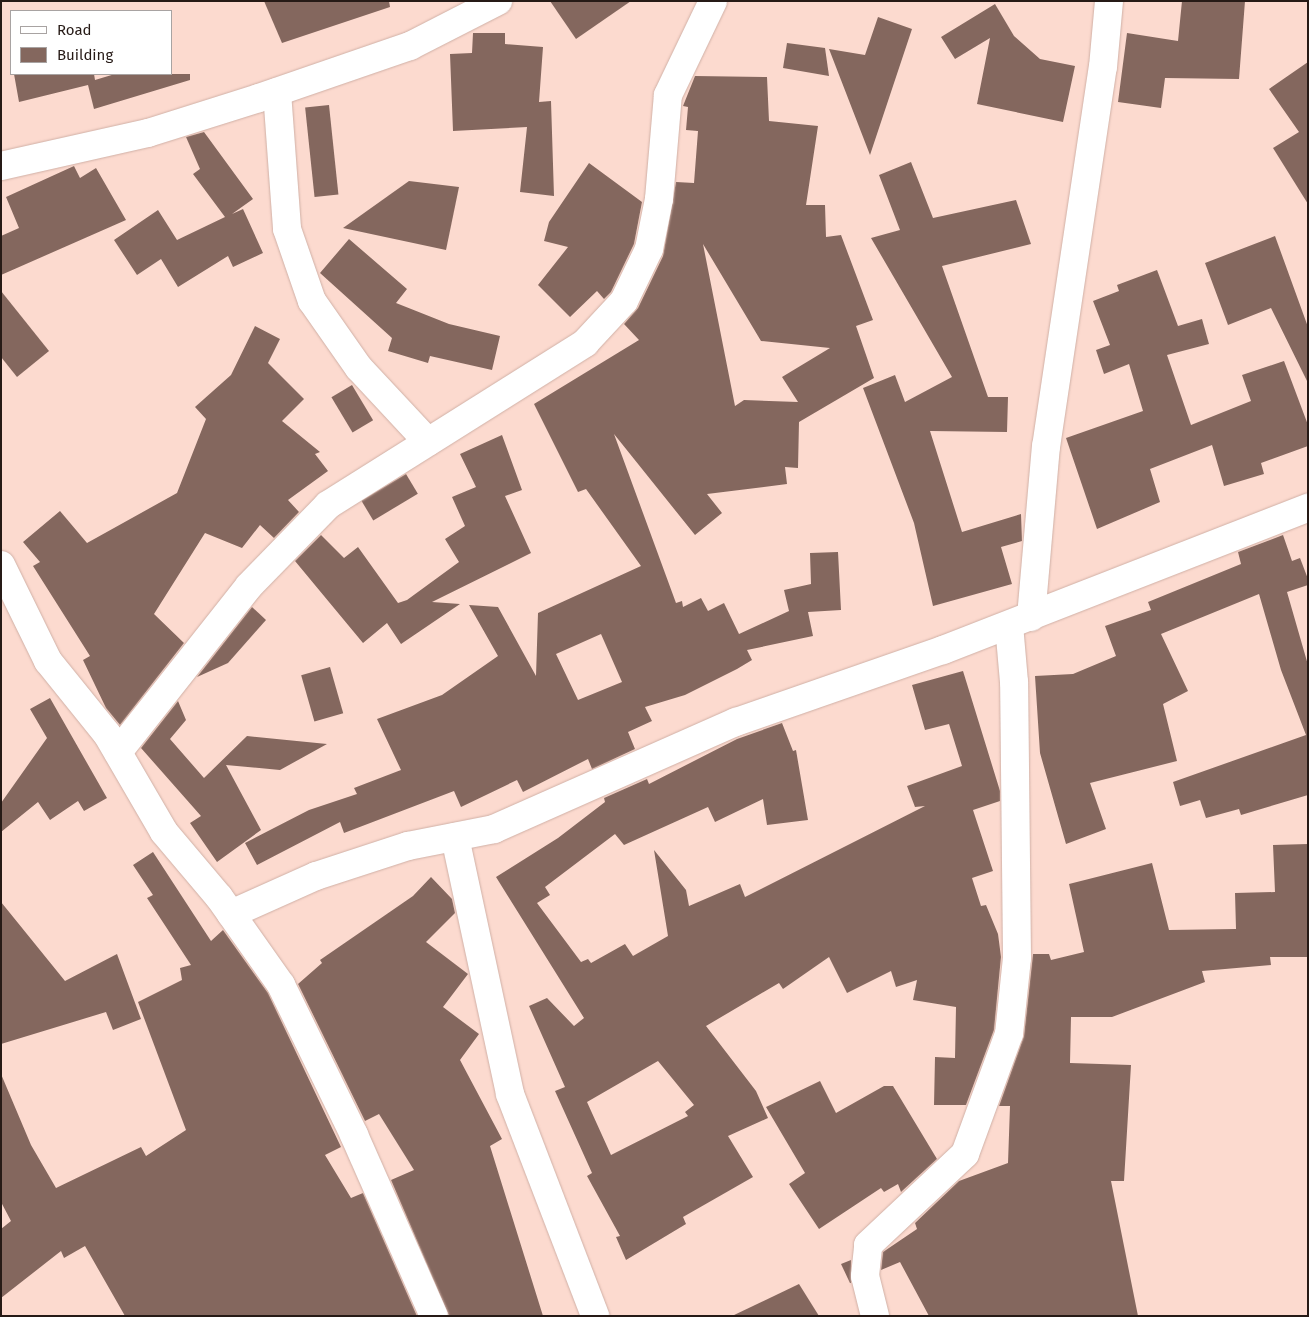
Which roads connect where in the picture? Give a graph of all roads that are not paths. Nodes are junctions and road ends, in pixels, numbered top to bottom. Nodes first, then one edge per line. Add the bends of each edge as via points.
1 (498, 1) edge
2 (712, 1) edge
3 (1109, 1) edge
4 (277, 92) junction
5 (1, 166) edge
6 (428, 442) junction
7 (1308, 508) edge
8 (1, 564) edge
9 (1020, 621) junction
10 (118, 752) junction
11 (455, 837) junction
12 (232, 914) junction
13 (593, 1315) edge
14 (434, 1316) edge
15 (875, 1316) edge

1 - 4 street via 410,46
2 - 6 street via 668,95 659,198 648,249 624,301 585,343
3 - 9 street via 1103,67
4 - 5 street via 148,133
4 - 6 street via 286,229 312,301 359,368
6 - 10 street via 328,505 249,586
7 - 9 street
8 - 10 street via 48,661
9 - 11 street via 736,722 537,813 494,829
9 - 15 street via 1014,682 1017,958 1009,1034 965,1154 868,1245 866,1276
10 - 12 street via 164,832
11 - 12 street via 408,846 316,876
11 - 13 street via 510,1094
12 - 14 street via 281,986 354,1135

